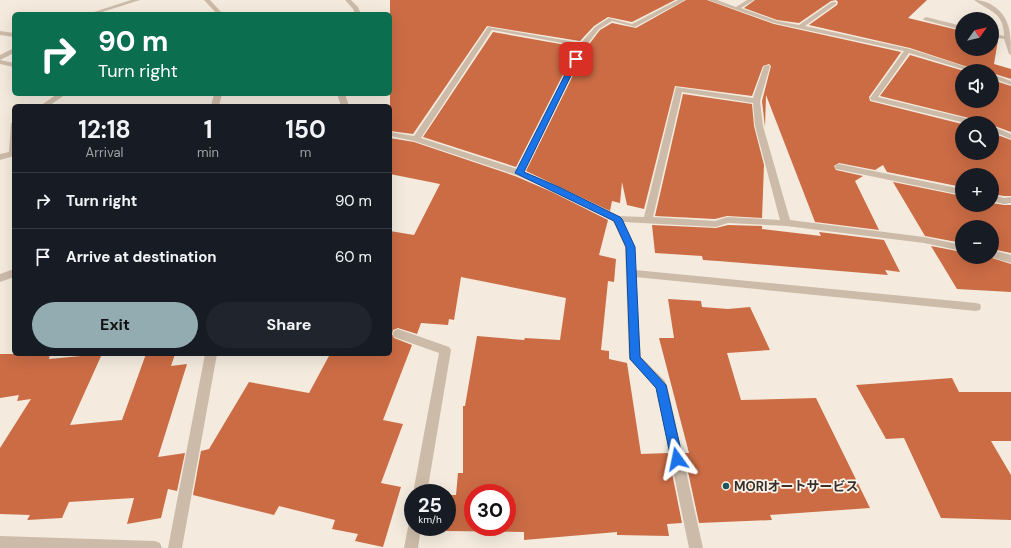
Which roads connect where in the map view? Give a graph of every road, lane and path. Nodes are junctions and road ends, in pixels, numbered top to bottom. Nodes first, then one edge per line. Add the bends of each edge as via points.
1 (137, 0) edge
2 (207, 0) edge
3 (348, 0) edge
4 (682, 0) edge
5 (711, 0) edge
6 (751, 0) edge
7 (977, 0) edge
8 (834, 3) dead end
9 (736, 9) junction
10 (96, 10) edge
11 (218, 12) edge
12 (357, 12) edge
13 (926, 19) dead end
14 (955, 26) edge
15 (800, 27) junction
16 (0, 33) edge
17 (12, 35) edge
18 (999, 36) edge
19 (1007, 38) junction
20 (583, 45) junction
21 (908, 50) junction
22 (12, 51) edge
23 (1011, 53) edge
24 (0, 58) edge
25 (0, 62) edge
26 (12, 65) edge
27 (955, 65) edge
28 (767, 66) dead end
29 (999, 78) edge
30 (1011, 82) edge
31 (59, 96) edge
32 (756, 101) junction
33 (47, 104) edge
34 (955, 118) edge
35 (999, 131) edge
36 (392, 134) edge
37 (1011, 137) edge
38 (416, 139) junction
39 (12, 154) edge
40 (0, 157) edge
41 (839, 167) dead end
42 (519, 173) junction
43 (955, 191) edge
44 (999, 200) edge
45 (1011, 200) edge
46 (617, 219) junction
47 (648, 220) junction
48 (786, 223) junction
49 (955, 247) edge
50 (999, 256) edge
51 (1011, 259) edge
52 (630, 273) junction
53 (12, 274) edge
54 (0, 278) edge
55 (976, 307) dead end
56 (398, 334) dead end
57 (211, 356) edge
58 (422, 484) edge
59 (413, 536) edge
60 (0, 543) edge
61 (155, 548) edge
62 (174, 548) edge
63 (411, 548) edge
64 (696, 548) edge

1 - 10 street
2 - 11 street
3 - 12 street
4 - 20 street via 633,26 611,19 597,28
5 - 9 street
6 - 9 street
7 - 19 street via 1002,17 1006,24
8 - 15 street
9 - 15 street
13 - 14 street
15 - 21 street
16 - 17 street
18 - 19 street
19 - 23 street
20 - 38 street via 490,28
20 - 42 street
21 - 27 street
21 - 34 street via 874,98
22 - 24 street
25 - 26 street
28 - 32 street
29 - 30 street
31 - 33 street
32 - 47 street via 679,89
32 - 48 street via 759,126
35 - 37 street
36 - 38 street
38 - 42 street
39 - 40 street
41 - 43 street
42 - 46 street
44 - 45 street
46 - 47 street
46 - 52 street via 630,247
47 - 48 street via 716,224 727,220
48 - 49 street via 924,240
50 - 51 street
52 - 55 street
52 - 64 street via 635,359 661,385
53 - 54 street
56 - 58 street via 445,350
57 - 62 street
59 - 63 street
60 - 61 street

